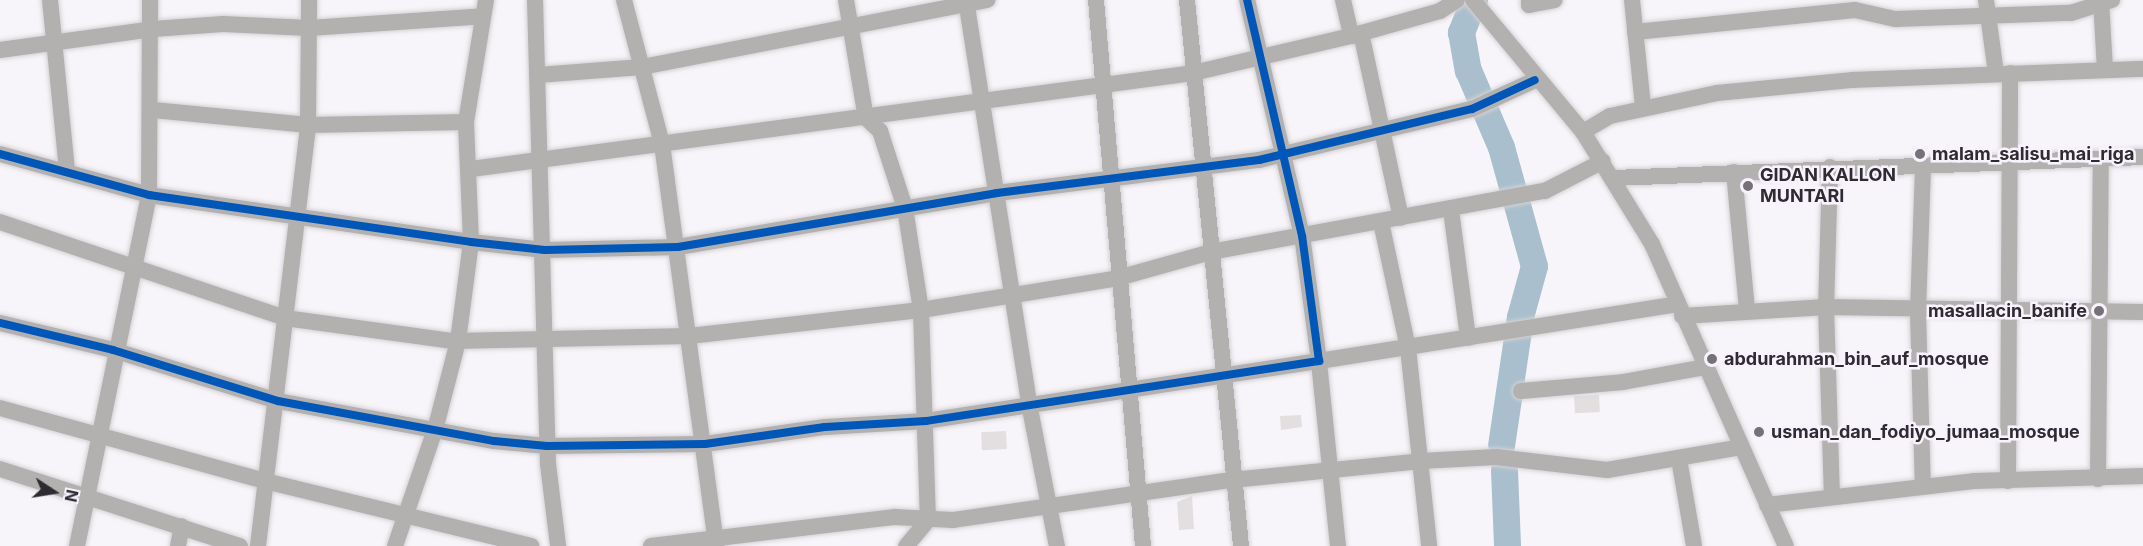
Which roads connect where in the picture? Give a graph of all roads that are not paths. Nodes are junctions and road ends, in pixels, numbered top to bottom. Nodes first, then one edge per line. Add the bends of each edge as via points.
1 (50, 0) edge
2 (150, 0) edge
3 (309, 0) edge
4 (535, 0) edge
5 (624, 0) edge
6 (846, 0) edge
7 (988, 0) edge
8 (1096, 0) edge
9 (1187, 0) edge
10 (1247, 0) edge
11 (1343, 0) edge
12 (1457, 0) edge
13 (1530, 0) edge
14 (1555, 0) edge
15 (1632, 0) edge
16 (1986, 0) edge
17 (966, 1) edge
18 (2105, 1) edge
19 (1475, 2) edge
20 (484, 8) edge
21 (1988, 19) junction
22 (309, 28) junction
23 (153, 29) junction
24 (850, 30) junction
25 (1635, 32) junction
26 (1356, 35) junction
27 (58, 45) junction
28 (0, 50) edge
29 (1261, 57) junction
30 (642, 67) junction
31 (2143, 69) edge
32 (2105, 70) junction
33 (2003, 73) junction
34 (1192, 74) junction
35 (538, 75) junction
36 (1535, 80) junction
37 (1106, 85) junction
38 (981, 101) junction
39 (1643, 106) junction
40 (153, 110) junction
41 (866, 118) junction
42 (466, 122) junction
43 (308, 125) junction
44 (1387, 131) junction
45 (1583, 132) junction
46 (662, 144) junction
47 (0, 154) edge
48 (1285, 154) junction
49 (2143, 157) edge
50 (2101, 159) junction
51 (542, 161) junction
52 (1603, 161) junction
53 (2013, 163) junction
54 (1830, 167) junction
55 (1205, 168) junction
56 (1923, 168) junction
57 (67, 169) junction
58 (471, 169) junction
59 (1734, 172) junction
60 (1114, 178) junction
61 (1614, 178) junction
62 (998, 193) junction
63 (149, 195) junction
64 (905, 208) junction
65 (1450, 210) junction
66 (299, 218) junction
67 (1401, 218) junction
68 (0, 222) edge
69 (1381, 222) junction
70 (1302, 236) junction
71 (471, 242) junction
72 (678, 248) junction
73 (545, 250) junction
74 (1211, 252) junction
75 (135, 264) junction
76 (1118, 279) junction
77 (1015, 293) junction
78 (1826, 307) junction
79 (1747, 309) junction
80 (921, 310) junction
81 (1679, 310) junction
82 (1918, 312) junction
83 (2007, 312) junction
84 (2100, 312) junction
85 (2143, 312) edge
86 (285, 318) junction
87 (0, 323) edge
88 (689, 336) junction
89 (1468, 338) junction
90 (546, 340) junction
91 (458, 341) junction
92 (1408, 348) junction
93 (113, 350) junction
94 (1318, 361) junction
95 (1705, 367) junction
96 (1221, 380) junction
97 (1132, 388) junction
98 (1521, 391) dead end
99 (278, 401) junction
100 (0, 408) edge
101 (1030, 409) junction
102 (926, 421) junction
103 (435, 430) junction
104 (101, 436) junction
105 (705, 444) junction
106 (548, 446) junction
107 (1741, 447) junction
108 (1679, 459) junction
109 (1421, 461) junction
110 (0, 469) edge
111 (1330, 470) junction
112 (2143, 476) edge
113 (2098, 479) junction
114 (1232, 480) junction
115 (2008, 481) junction
116 (269, 482) junction
117 (1923, 486) junction
118 (87, 494) junction
119 (1137, 494) junction
120 (1832, 494) junction
121 (1767, 505) junction
122 (1052, 506) junction
123 (406, 515) junction
124 (928, 520) junction
125 (182, 526) junction
126 (715, 544) edge
127 (76, 546) edge
128 (178, 546) edge
129 (240, 546) edge
130 (258, 546) edge
131 (395, 546) edge
132 (531, 546) edge
133 (558, 546) edge
134 (651, 546) edge
135 (906, 546) edge
136 (1058, 546) edge
137 (1143, 546) edge
138 (1241, 546) edge
139 (1338, 546) edge
140 (1429, 546) edge
141 (1694, 546) edge
142 (1786, 546) edge

1 - 27 street
2 - 23 street
3 - 22 street
4 - 35 street
5 - 30 street
6 - 24 street
7 - 17 street
8 - 37 street
9 - 34 street
10 - 29 street
11 - 26 street
12 - 26 street via 1440,11
13 - 14 street via 1529,5
15 - 25 street
16 - 21 street
17 - 24 street
17 - 38 street
18 - 21 street via 2071,13
18 - 32 street
19 - 36 street
20 - 22 street
20 - 42 street
21 - 25 street via 1895,20 1855,10
21 - 33 street
22 - 23 street via 223,24
22 - 43 street
23 - 27 street
23 - 40 street
24 - 30 street
24 - 41 street
25 - 39 street
26 - 29 street
26 - 44 street
27 - 28 street
27 - 57 street
29 - 34 street
29 - 48 street
30 - 35 street
30 - 46 street
31 - 32 street
32 - 33 street
33 - 39 street via 1796,86
33 - 53 street
34 - 37 street
34 - 55 street
35 - 51 street
36 - 44 street via 1478,106
36 - 45 street
37 - 38 street
37 - 60 street
38 - 41 street
38 - 62 street
39 - 45 street
40 - 43 street
40 - 63 street
41 - 46 street
41 - 64 street via 880,131
42 - 43 street
42 - 58 street
43 - 66 street
44 - 48 street
44 - 67 street
45 - 52 street
46 - 51 street
46 - 72 street
47 - 57 street
48 - 55 street
48 - 70 street
49 - 50 street
50 - 53 street
50 - 84 street
51 - 58 street
51 - 73 street
52 - 61 street
52 - 65 street via 1545,191
53 - 56 street
53 - 83 street
54 - 56 street
54 - 59 street
54 - 78 street
55 - 60 street
55 - 74 street
56 - 82 street
57 - 63 street
58 - 71 street
59 - 61 street
59 - 79 street
60 - 62 street
60 - 76 street
61 - 81 street via 1652,244
62 - 64 street
62 - 77 street
63 - 66 street
63 - 75 street
64 - 72 street
64 - 80 street
65 - 67 street
65 - 89 street
66 - 71 street
66 - 86 street
67 - 69 street
68 - 75 street
69 - 70 street
69 - 92 street
70 - 74 street
70 - 94 street
71 - 73 street
71 - 91 street
72 - 73 street
72 - 88 street
73 - 90 street
74 - 76 street
74 - 96 street
75 - 86 street
75 - 93 street
76 - 77 street
76 - 97 street
77 - 80 street
77 - 101 street
78 - 79 street
78 - 82 street
78 - 120 street
79 - 81 street
80 - 88 street
80 - 102 street
81 - 89 street via 1544,322 1511,333
81 - 95 street
82 - 83 street
82 - 117 street
83 - 84 street
83 - 115 street
84 - 85 street
84 - 113 street
86 - 91 street
86 - 99 street
87 - 93 street
88 - 90 street
88 - 105 street
89 - 92 street
90 - 91 street
90 - 106 street
91 - 103 street
92 - 94 street
92 - 109 street
93 - 99 street
93 - 104 street
94 - 96 street
94 - 111 street
95 - 98 street via 1623,382
95 - 107 street
96 - 97 street
96 - 114 street
97 - 101 street
97 - 119 street
99 - 103 street
99 - 116 street
100 - 104 street
101 - 102 street
101 - 122 street
102 - 105 street via 825,427
102 - 124 street
103 - 106 street
103 - 123 street
104 - 116 street
104 - 118 street
105 - 106 street
105 - 126 street
106 - 133 street
107 - 108 street
107 - 121 street
108 - 109 street via 1607,470 1496,457
108 - 141 street
109 - 111 street
109 - 140 street
110 - 118 street
111 - 114 street
111 - 139 street
112 - 113 street
113 - 115 street
114 - 119 street
114 - 138 street
115 - 117 street
116 - 123 street
116 - 130 street
117 - 120 street
118 - 125 street
118 - 127 street
119 - 122 street
119 - 137 street
120 - 121 street
121 - 142 street
122 - 124 street
122 - 136 street
123 - 131 street
123 - 132 street
124 - 126 street via 895,517
124 - 135 street
125 - 128 street
125 - 129 street
126 - 134 street

